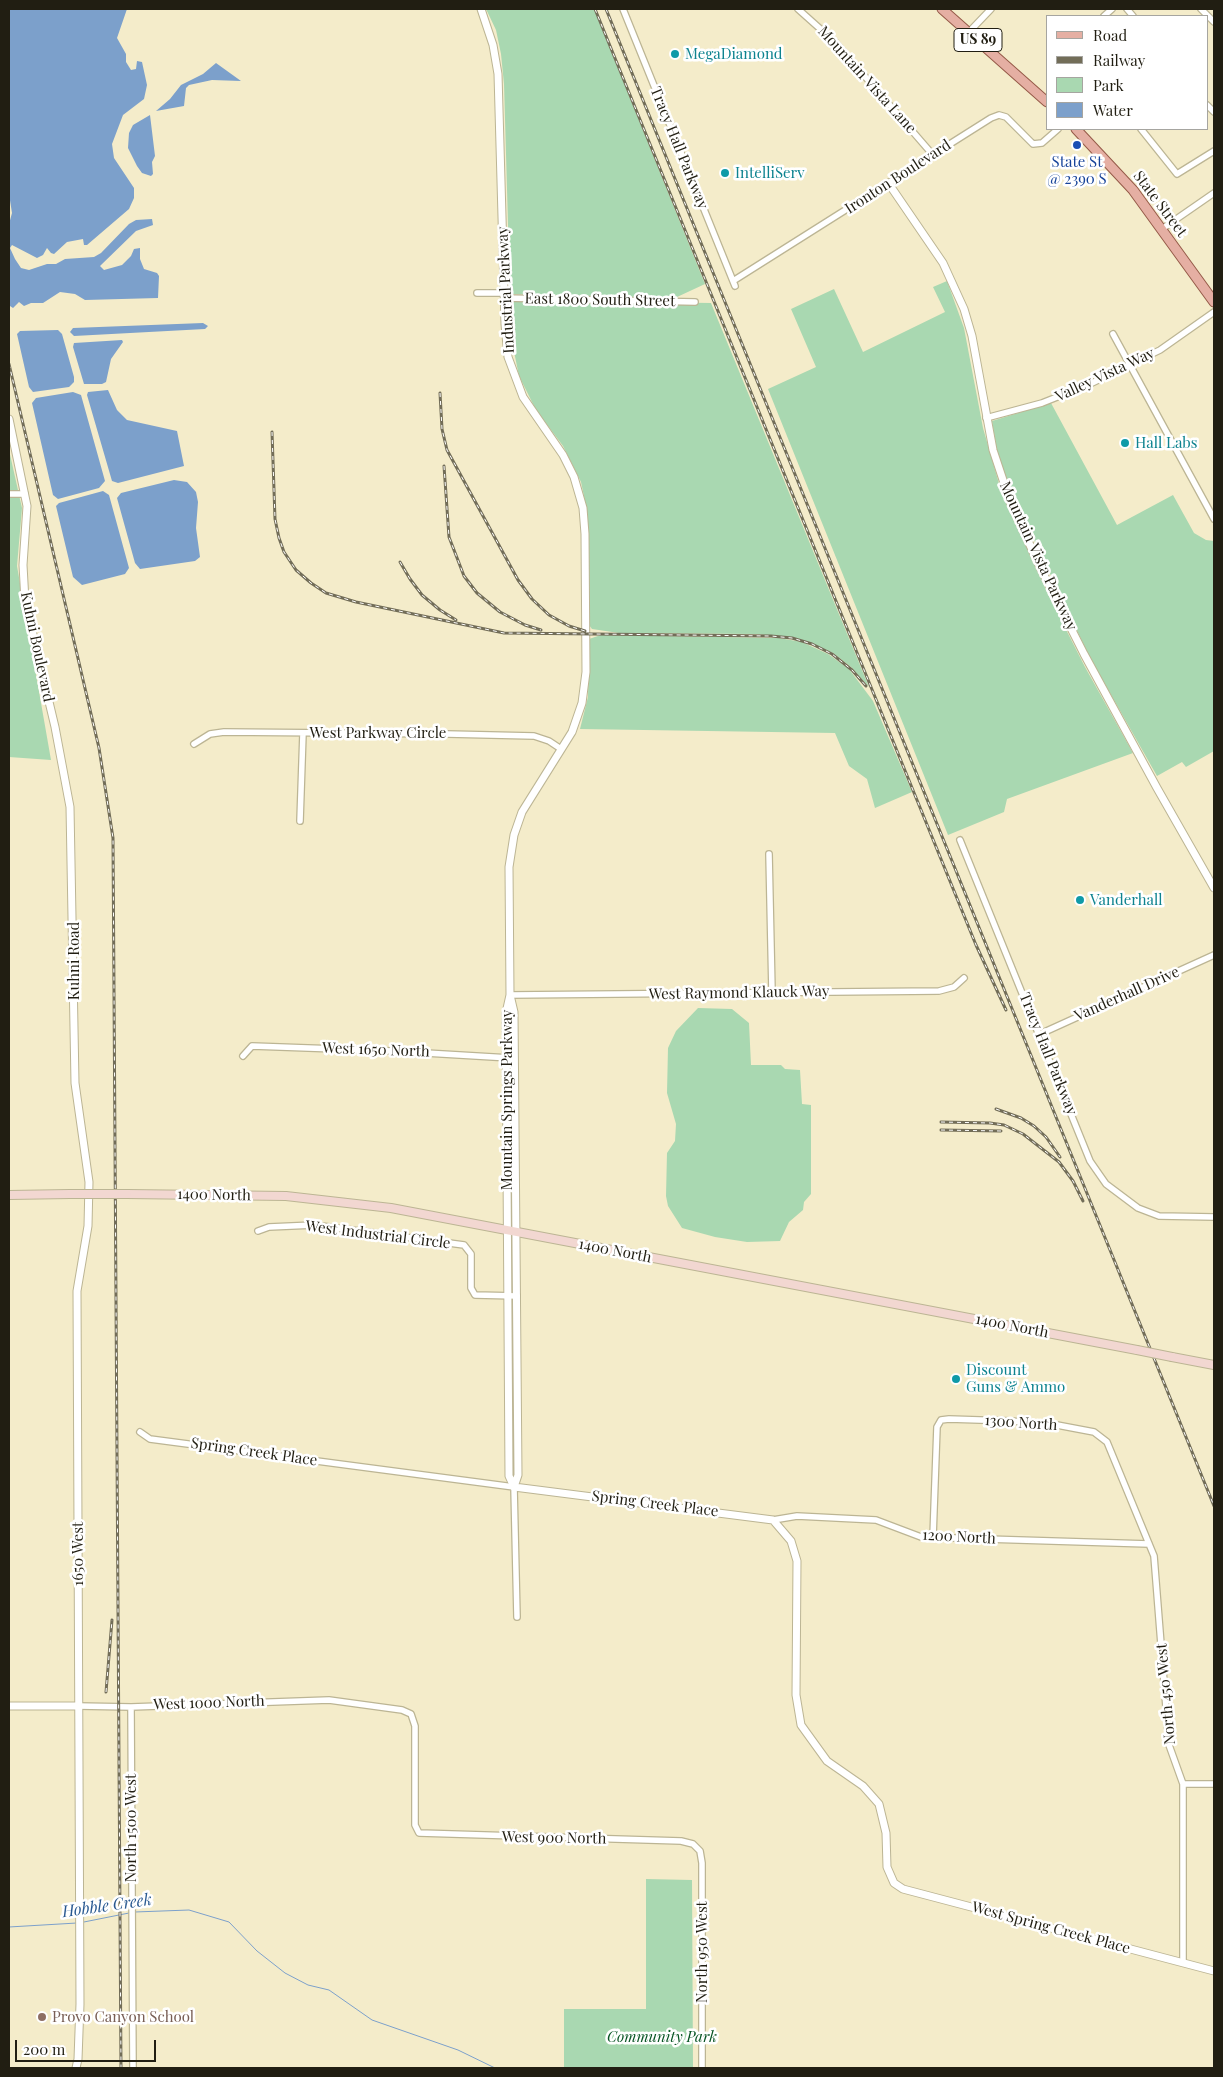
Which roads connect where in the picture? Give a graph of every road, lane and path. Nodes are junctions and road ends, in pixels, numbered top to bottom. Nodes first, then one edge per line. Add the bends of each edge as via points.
1 (481, 9) edge
2 (623, 9) edge
3 (798, 9) edge
4 (942, 9) edge
5 (991, 9) edge
6 (969, 32) junction
7 (1046, 101) edge
8 (1057, 130) edge
9 (1077, 130) edge
10 (1142, 130) edge
11 (1214, 151) edge
12 (933, 155) junction
13 (889, 184) junction
14 (1214, 193) edge
15 (1162, 229) junction
16 (734, 284) joint
17 (477, 293) dead end
18 (504, 295) junction
19 (695, 302) dead end
20 (1214, 302) edge
21 (1214, 312) edge
22 (1114, 334) dead end
23 (1131, 364) junction
24 (986, 418) junction
25 (9, 419) edge
26 (9, 494) edge
27 (25, 494) junction
28 (1214, 519) edge
29 (55, 727) joint
30 (303, 733) junction
31 (194, 744) dead end
32 (561, 749) junction
33 (300, 821) dead end
34 (960, 840) dead end
35 (770, 854) dead end
36 (1214, 888) edge
37 (1214, 955) edge
38 (964, 978) dead end
39 (772, 992) junction
40 (510, 995) junction
41 (1040, 1034) junction
42 (243, 1056) dead end
43 (506, 1058) junction
44 (515, 1059) junction
45 (9, 1194) edge
46 (89, 1196) joint
47 (1214, 1217) edge
48 (507, 1230) junction
49 (516, 1231) junction
50 (258, 1232) dead end
51 (508, 1296) junction
52 (516, 1296) junction
53 (1214, 1365) edge
54 (140, 1432) dead end
55 (1101, 1435) joint
56 (514, 1486) junction
57 (773, 1520) junction
58 (933, 1537) junction
59 (1148, 1544) junction
60 (516, 1617) dead end
61 (9, 1706) edge
62 (78, 1706) junction
63 (131, 1707) junction
64 (1183, 1784) junction
65 (1214, 1784) edge
66 (419, 1833) joint
67 (689, 1842) joint
68 (1183, 1962) junction
69 (1214, 1971) edge
70 (76, 2068) edge
71 (132, 2068) edge
72 (702, 2068) edge

1 - 18 street, Industrial Parkway via 493,45 498,74
2 - 16 street, Tracy Hall Parkway
3 - 12 street, Mountain Vista Lane via 836,43
4 - 6 main road, US 89
5 - 6 street
6 - 7 main road, US 89
8 - 12 street, Ironton Boulevard via 1042,143 1033,144 1006,117 999,115
9 - 15 main road, State Street via 1119,173
10 - 11 street via 1177,174
12 - 13 street, Ironton Boulevard
13 - 16 street, Ironton Boulevard
13 - 24 street, Mountain Vista Parkway via 954,284 972,336
14 - 15 street
15 - 20 main road, State Street
17 - 18 street, East 1800 South Street
18 - 19 street, East 1800 South Street
18 - 32 street, Industrial Parkway via 507,348 516,382 527,404 567,462 583,508 586,672 582,703 572,732
21 - 23 street, Valley Vista Way via 1165,347
22 - 23 street
23 - 24 street, Valley Vista Way via 1067,394
23 - 28 street
24 - 36 street, Mountain Vista Parkway via 993,450 1012,504 1041,569 1174,821
25 - 27 street, Kuhni Boulevard
26 - 27 street
27 - 29 street, Kuhni Boulevard via 25,601
29 - 46 street, Kuhni Road via 70,807 74,1083 88,1168
30 - 31 street, West Parkway Circle via 210,734
30 - 32 street, West Parkway Circle via 534,736
30 - 33 street
32 - 40 street, Industrial Parkway via 525,805 512,843 508,876
34 - 41 street, Tracy Hall Parkway
35 - 39 street
37 - 41 street, Vanderhall Drive
38 - 39 street, West Raymond Klauck Way via 939,991
39 - 40 street, West Raymond Klauck Way
40 - 43 street, Mountain Springs Parkway via 506,1012
40 - 44 street, Mountain Springs Parkway via 514,1008
41 - 47 street, Tracy Hall Parkway via 1090,1161 1106,1184 1138,1208 1159,1216
42 - 43 street, West 1650 North via 252,1046 392,1050
43 - 44 street, West 1650 North
43 - 48 street, Mountain Springs Parkway
44 - 49 street, Mountain Springs Parkway
45 - 48 main road, 1400 North, bridge via 238,1194 327,1200
46 - 62 street, 1650 West via 88,1226 77,1292
48 - 49 main road, 1400 North
48 - 51 street, Mountain Springs Parkway
49 - 52 street, Mountain Springs Parkway
49 - 53 main road, 1400 North, bridge
50 - 51 street, West Industrial Circle via 269,1227 314,1225 464,1245 471,1254 471,1288 475,1295
51 - 52 street, West Industrial Circle
51 - 56 street, Mountain Springs Parkway via 509,1476
52 - 56 street, Mountain Springs Parkway via 518,1475
54 - 56 street, Spring Creek Place via 150,1439
55 - 58 street, 1300 North via 1065,1426 1023,1422 941,1420 937,1427
55 - 59 street, North 450 West via 1109,1447
56 - 57 street, Spring Creek Place
56 - 60 street, Mountain Springs Parkway
57 - 58 street, 1200 North via 797,1516 876,1520
57 - 68 street, West Spring Creek Place via 791,1541 797,1561 796,1694 801,1725 827,1761 863,1786 879,1804 886,1826 886,1867 890,1879 903,1889
58 - 59 street, 1200 North
59 - 64 street, North 450 West via 1154,1556 1169,1745
61 - 62 street, West 1000 North
62 - 63 street, West 1000 North
62 - 70 street, 1650 West via 80,2004
63 - 66 street, West 1000 North via 329,1700 408,1712 414,1718 415,1726 415,1825
63 - 71 street, North 1500 West
64 - 65 street
64 - 68 street, North 450 West
66 - 67 street, West 900 North
67 - 72 street, North 950 West via 698,1847 701,1854
68 - 69 street, West Spring Creek Place

